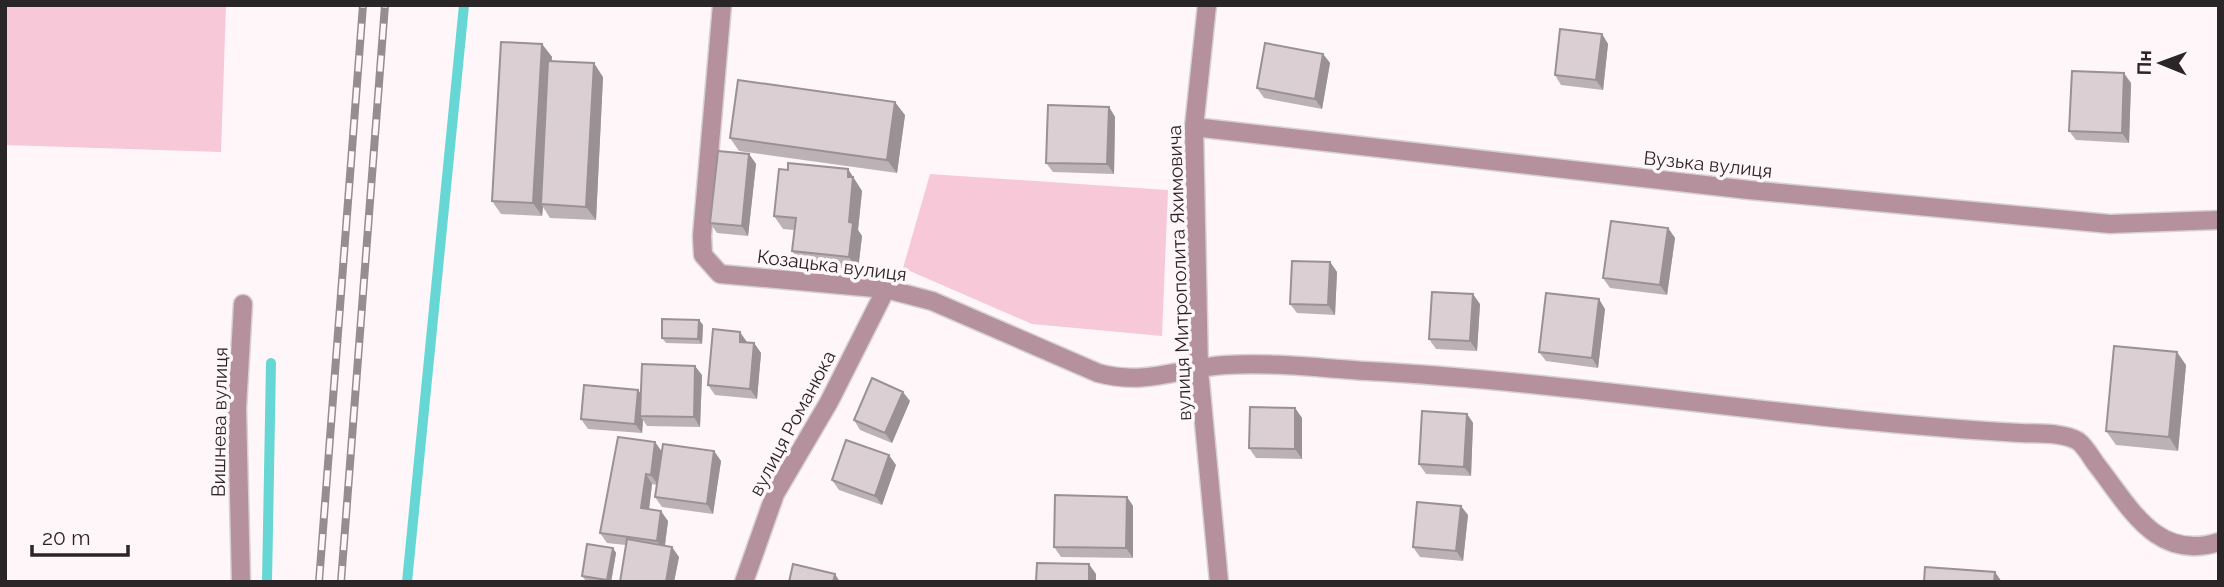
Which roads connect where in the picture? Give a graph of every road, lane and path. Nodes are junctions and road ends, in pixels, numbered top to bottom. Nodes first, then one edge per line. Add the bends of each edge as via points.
1 (722, 5) edge
2 (1207, 5) edge
3 (1194, 127) junction
4 (2219, 220) edge
5 (886, 289) junction
6 (243, 304) dead end
7 (1199, 370) junction
8 (2219, 542) edge
9 (241, 582) edge
10 (744, 582) edge
11 (1219, 582) edge

1 - 5 street, Козацька вулиця via 702,236 707,263 720,274
2 - 3 street, вулиця Митрополита Яхимовича
3 - 4 street, Вузька вулиця via 1749,190 2110,224
3 - 7 street, вулиця Митрополита Яхимовича
5 - 7 street, Козацька вулиця via 932,301 1122,380
5 - 10 street, вулиця Романюка via 829,402 775,494
6 - 9 street, Вишнева вулиця via 237,408
7 - 8 street, Козацька вулиця via 1245,364 1389,372 1892,423 2058,435 2079,442 2160,538 2198,548
7 - 11 street, вулиця Митрополита Яхимовича

